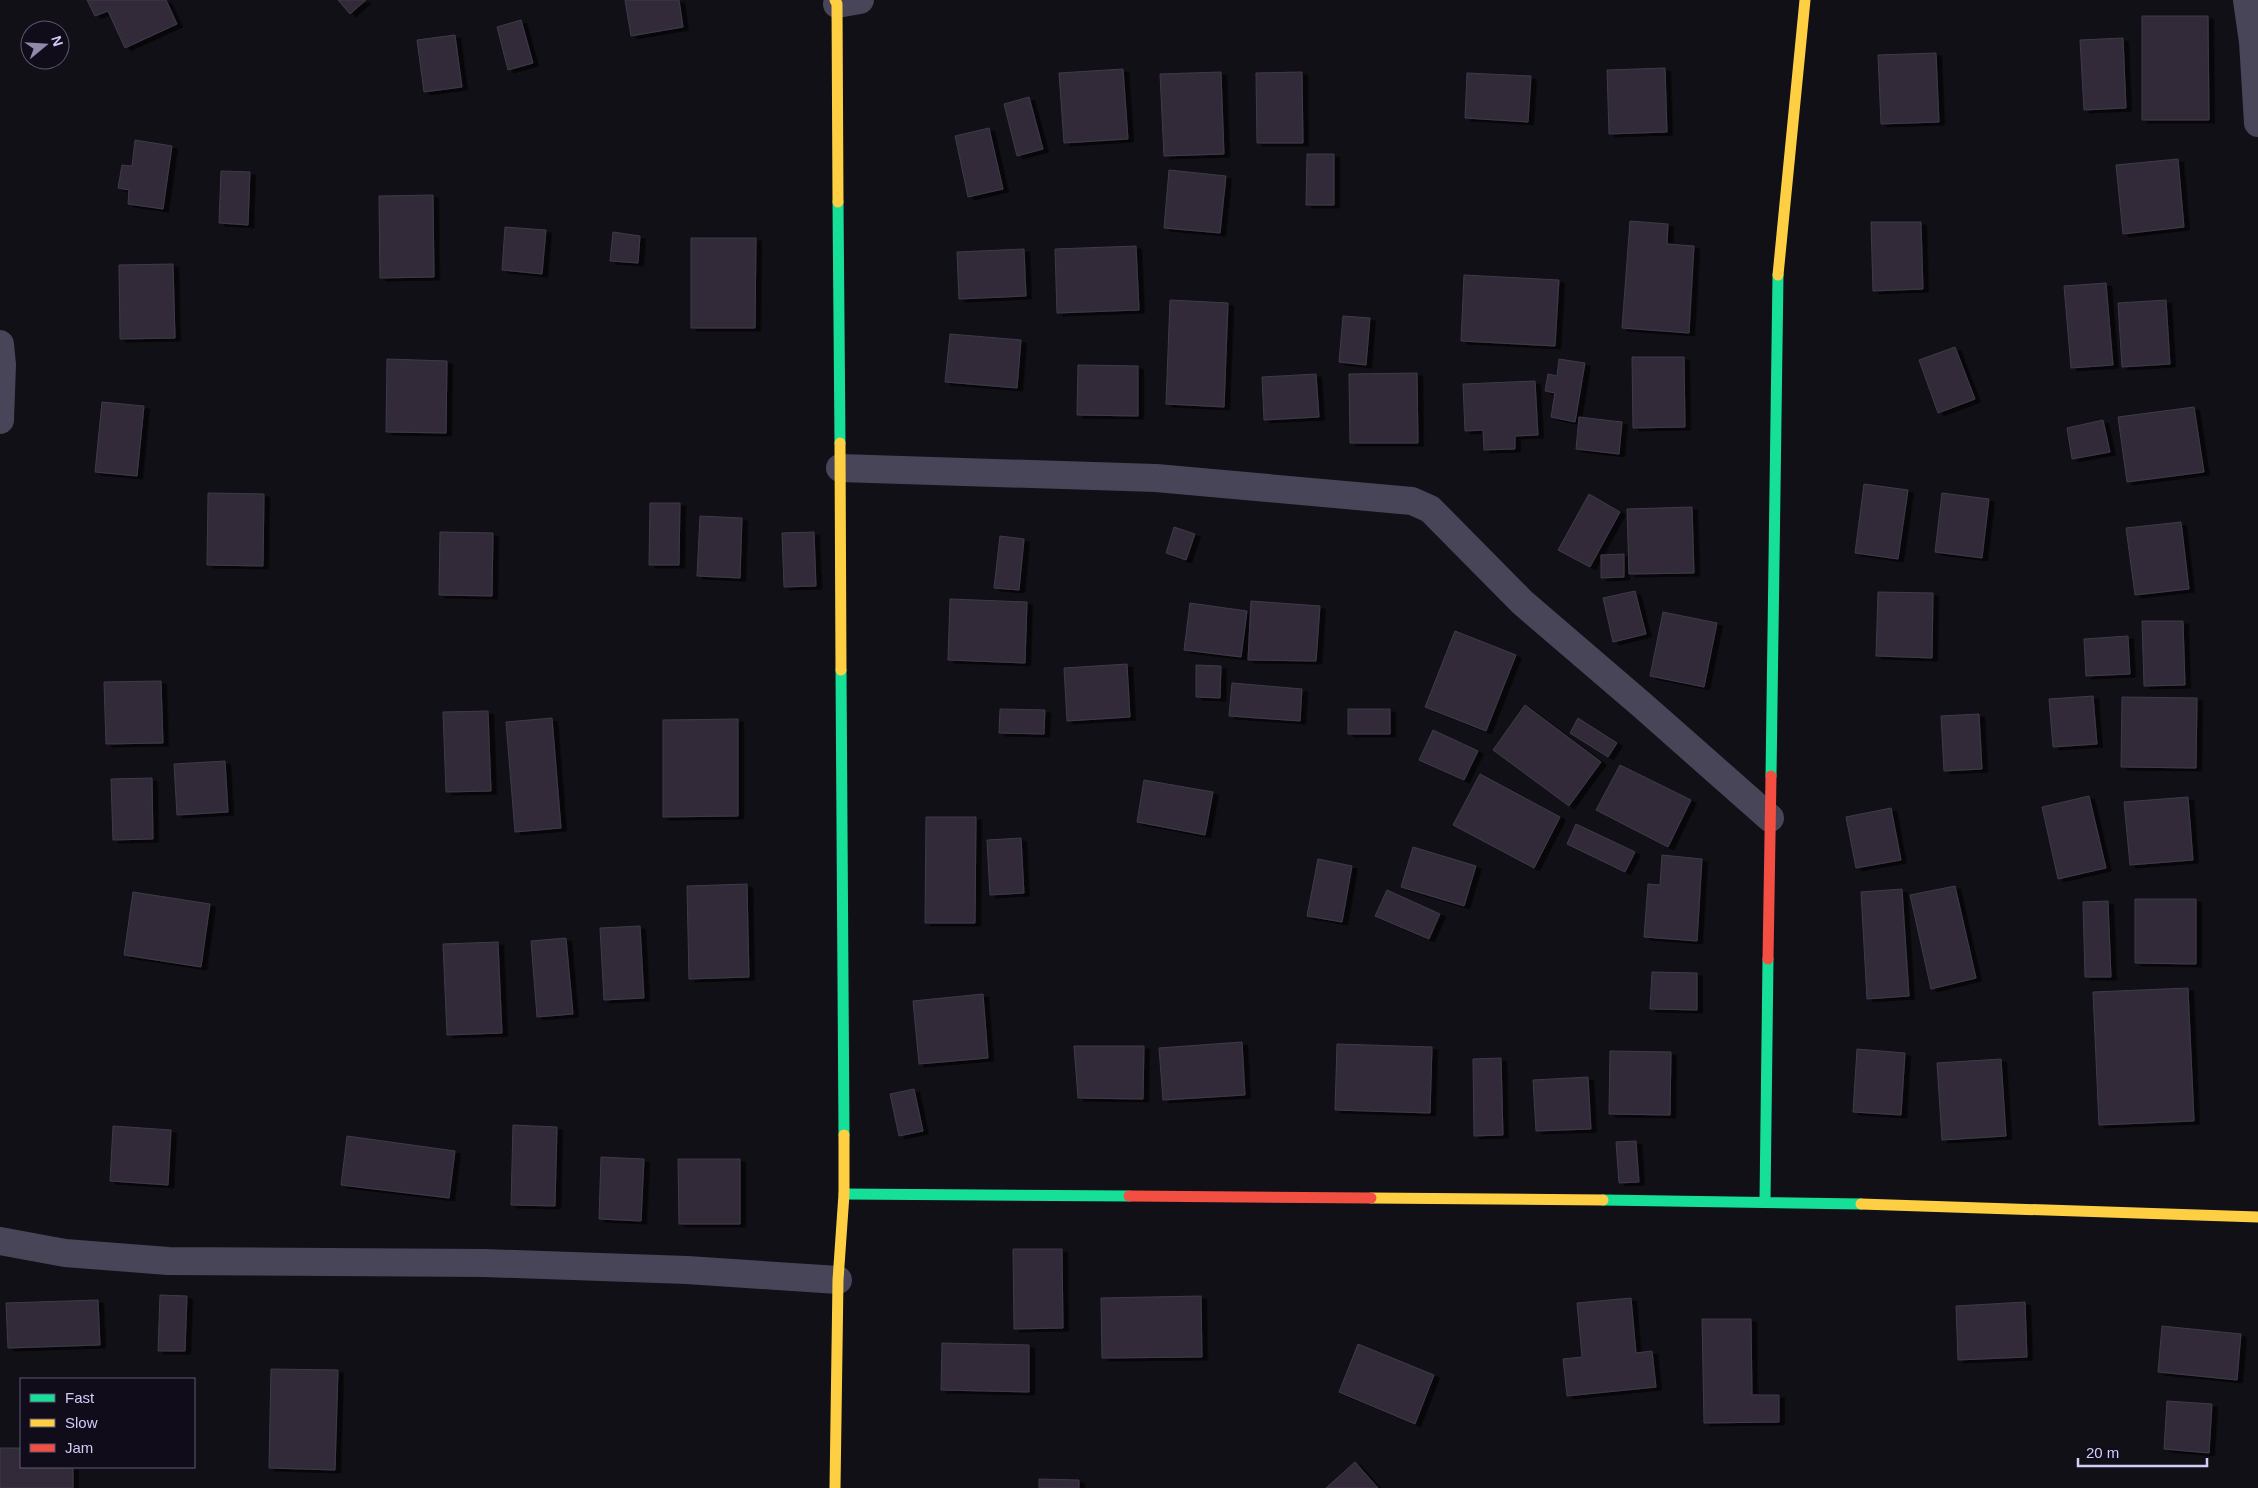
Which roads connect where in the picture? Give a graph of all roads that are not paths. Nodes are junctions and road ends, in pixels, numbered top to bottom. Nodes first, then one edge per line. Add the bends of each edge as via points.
1 (1806, 0) edge
2 (2247, 0) edge
3 (844, 1) edge
4 (2258, 122) edge
5 (1, 358) edge
6 (0, 420) edge
7 (840, 468) junction
8 (1770, 818) junction
9 (844, 1194) junction
10 (1765, 1201) junction
11 (2258, 1218) edge
12 (0, 1241) edge
13 (838, 1280) junction
14 (835, 1488) edge

1 - 8 street via 1778,278
2 - 4 street
3 - 7 street
5 - 6 street
7 - 8 street via 1156,478 1412,501 1430,508 1522,602
7 - 9 street
8 - 10 street
9 - 10 street
9 - 13 street
10 - 11 street
12 - 13 street via 65,1253 168,1261 484,1263 687,1270
13 - 14 street

